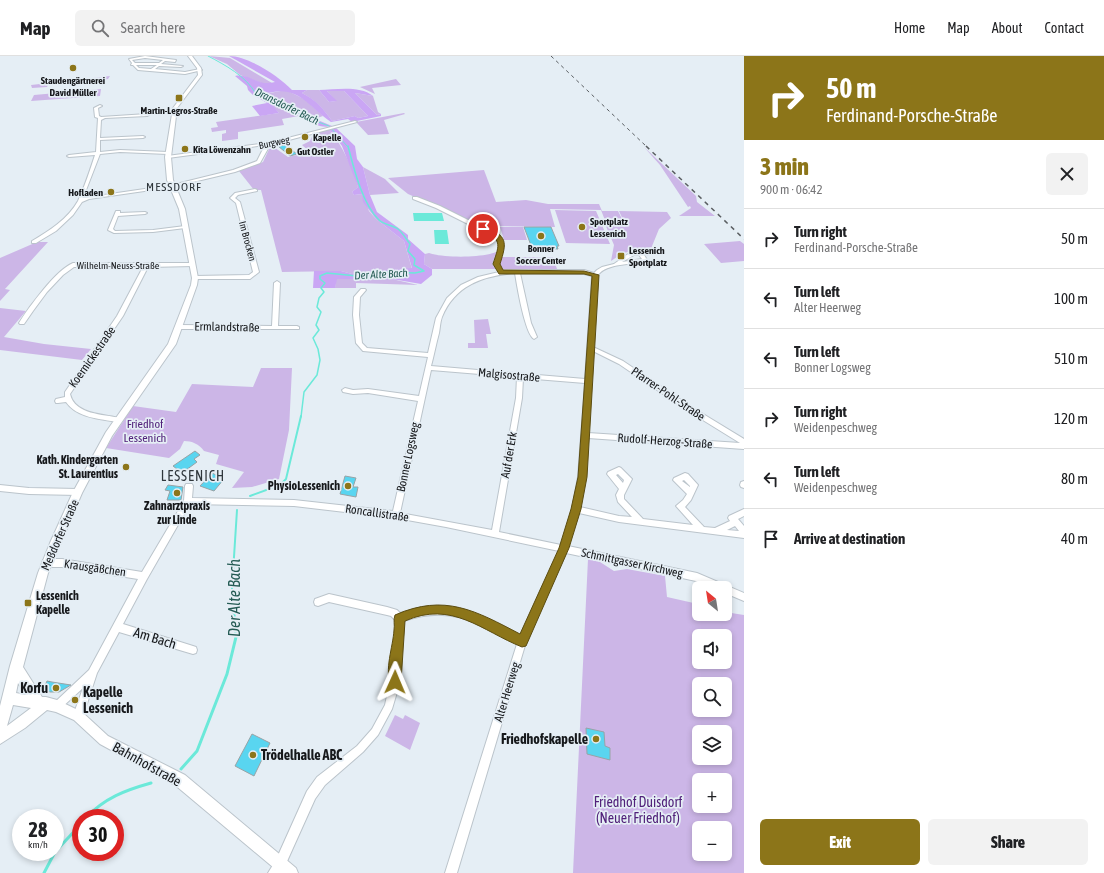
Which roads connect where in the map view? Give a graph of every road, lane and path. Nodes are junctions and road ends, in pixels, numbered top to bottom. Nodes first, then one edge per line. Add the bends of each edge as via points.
1 (190, 56) edge
2 (167, 59) junction
3 (175, 61) dead end
4 (132, 64) junction
5 (159, 65) junction
6 (181, 66) dead end
7 (152, 70) junction
8 (200, 70) junction
9 (100, 106) dead end
10 (147, 115) dead end
11 (101, 118) junction
12 (355, 122) dead end
13 (144, 137) dead end
14 (98, 139) junction
15 (268, 144) junction
16 (98, 153) junction
17 (168, 155) junction
18 (69, 156) dead end
19 (172, 186) junction
20 (254, 190) dead end
21 (415, 198) dead end
22 (80, 201) junction
23 (145, 213) dead end
24 (185, 227) junction
25 (34, 242) dead end
26 (146, 265) junction
27 (192, 265) junction
28 (615, 265) junction
29 (501, 272) junction
30 (517, 272) junction
31 (595, 275) junction
32 (195, 278) junction
33 (277, 283) dead end
34 (363, 290) dead end
35 (22, 323) dead end
36 (179, 327) junction
37 (275, 328) junction
38 (297, 328) dead end
39 (534, 337) dead end
40 (590, 348) junction
41 (430, 355) junction
42 (428, 368) junction
43 (520, 376) junction
44 (589, 382) junction
45 (345, 390) dead end
46 (67, 399) junction
47 (421, 399) junction
48 (58, 402) dead end
49 (118, 420) junction
50 (586, 435) junction
51 (744, 442) edge
52 (744, 446) edge
53 (189, 486) dead end
54 (0, 488) edge
55 (624, 488) dead end
56 (78, 492) junction
57 (691, 493) dead end
58 (188, 501) junction
59 (576, 509) junction
60 (744, 512) edge
61 (396, 515) junction
62 (641, 522) junction
63 (736, 522) junction
64 (702, 530) junction
65 (715, 531) junction
66 (744, 532) edge
67 (495, 534) junction
68 (744, 535) edge
69 (564, 548) junction
70 (46, 563) junction
71 (144, 576) junction
72 (744, 597) edge
73 (318, 602) dead end
74 (399, 618) junction
75 (117, 627) junction
76 (522, 642) junction
77 (193, 650) dead end
78 (16, 666) junction
79 (93, 671) junction
80 (4, 697) edge
81 (47, 703) junction
82 (78, 716) junction
83 (0, 728) edge
84 (0, 738) edge
85 (277, 868) edge
86 (291, 873) edge
87 (451, 873) edge

1 - 8 street
2 - 3 street
2 - 4 street via 130,59
2 - 5 street
4 - 5 street
4 - 7 street via 137,69
5 - 6 street
5 - 7 street
7 - 8 street via 185,73
8 - 17 street via 199,78 175,108
9 - 11 street via 96,108 97,117
10 - 11 street
11 - 14 street via 98,121
12 - 15 street, Burgweg
13 - 14 street
14 - 16 street
15 - 17 street, Burgweg
15 - 19 street via 261,159 256,163
16 - 17 street, Burgweg via 132,151
16 - 18 street, Burgweg
16 - 22 street
17 - 19 street
19 - 22 street via 98,196
19 - 24 street via 182,209
20 - 32 street, Im Brocken via 232,198 238,202 256,272 250,276
21 - 29 street via 498,236 502,246 496,264
22 - 25 street via 54,230
23 - 24 street via 117,214 110,230 153,232
24 - 27 street
26 - 27 street, Wilhelm-Neuss-Straße
26 - 35 street, Wilhelm-Neuss-Straße via 69,266
26 - 46 street, Koernickestraße via 123,311 70,388
27 - 32 street
28 - 28 street via 634,263 645,260 641,254 633,253
28 - 31 street via 601,269
29 - 30 street, Bonner Logsweg
29 - 41 street, Bonner Logsweg via 474,280 451,295 441,310
30 - 31 street, Bonner Logsweg via 584,272
30 - 39 street via 528,323
31 - 40 street, Alter Heerweg
32 - 36 street, Meßdorfer Straße
33 - 37 street, Ermlandstraße
34 - 41 street via 358,297 356,315 359,343 365,350
36 - 37 street, Ermlandstraße
36 - 49 street, Meßdorfer Straße via 172,344
37 - 38 street, Ermlandstraße
40 - 44 street, Alter Heerweg
40 - 51 street, Pfarrer-Pohl-Straße via 624,364 694,412
41 - 42 street, Bonner Logsweg
42 - 43 street, Malgisostraße
42 - 47 street, Bonner Logsweg
43 - 44 street, Malgisostraße
43 - 67 street, Auf der Erk via 519,398
44 - 50 street, Alter Heerweg
45 - 47 street
46 - 48 street
46 - 49 street, Koernickestraße via 70,406 77,410
47 - 61 street, Bonner Logsweg
49 - 56 street, Meßdorfer Straße
50 - 52 street, Rudolf-Herzog-Straße
50 - 59 street, Alter Heerweg
53 - 58 street
54 - 56 street
55 - 62 street via 620,495 621,500
56 - 70 street, Meßdorfer Straße
57 - 64 street via 688,502 680,506
58 - 61 street, Roncallistraße via 294,503
58 - 71 street
59 - 62 street
59 - 69 street, Alter Heerweg
60 - 63 street via 732,518
61 - 67 street, Roncallistraße
62 - 64 street
63 - 65 street
63 - 66 street
64 - 65 street
65 - 68 street
67 - 69 street, Roncallistraße
69 - 72 street, Schmittgasser Kirchweg via 697,578
69 - 76 street, Alter Heerweg
70 - 71 street, Krausgäßchen via 62,563
70 - 78 street, Meßdorfer Straße
71 - 75 street
73 - 74 street via 329,598 387,610
74 - 76 street via 422,610 450,610 489,624
74 - 85 street via 395,682 389,706 374,732 360,749 321,781 311,795
75 - 77 street, Am Bach
75 - 79 street
76 - 87 street, Alter Heerweg
78 - 80 street, Meßdorfer Straße
78 - 81 street via 26,685
79 - 81 street
79 - 82 street
80 - 81 street, Bahnhofstraße
80 - 83 street, Meßdorfer Straße
81 - 82 street, Bahnhofstraße
81 - 84 street
82 - 85 street, Bahnhofstraße via 104,740 180,780
85 - 86 street, Bahnhofstraße

